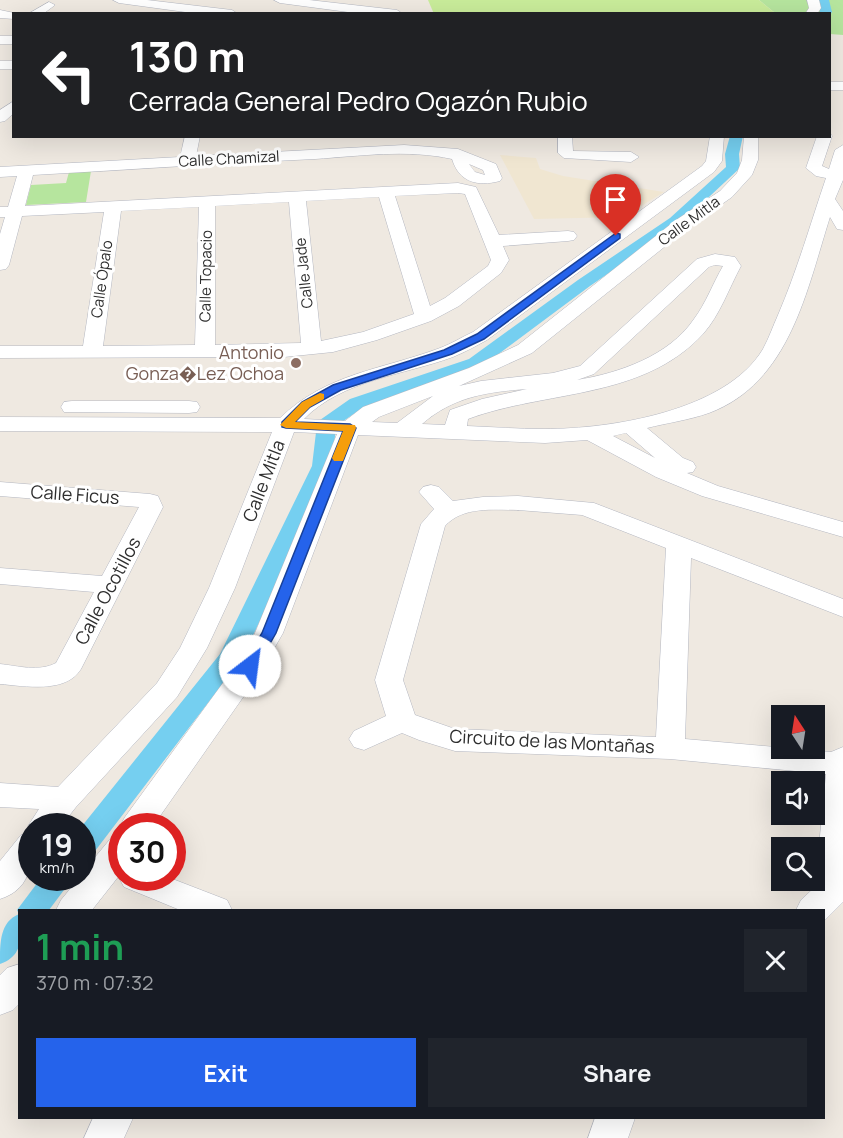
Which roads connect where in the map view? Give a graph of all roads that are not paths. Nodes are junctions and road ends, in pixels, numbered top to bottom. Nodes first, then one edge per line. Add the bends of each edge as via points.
1 (119, 0) edge
2 (280, 0) edge
3 (49, 5) dead end
4 (37, 12) edge
5 (216, 12) edge
6 (382, 12) edge
7 (12, 107) edge
8 (0, 118) edge
9 (193, 138) edge
10 (279, 138) edge
11 (565, 138) edge
12 (717, 138) edge
13 (751, 138) edge
14 (824, 138) edge
15 (458, 154) dead end
16 (282, 156) junction
17 (631, 157) dead end
18 (187, 161) junction
19 (840, 167) edge
20 (26, 171) junction
21 (0, 172) edge
22 (385, 191) junction
23 (297, 196) junction
24 (826, 197) junction
25 (207, 201) junction
26 (113, 205) junction
27 (8, 211) edge
28 (843, 225) edge
29 (568, 236) dead end
30 (492, 241) junction
31 (0, 265) edge
32 (424, 317) junction
33 (312, 349) junction
34 (0, 352) edge
35 (92, 352) junction
36 (206, 352) junction
37 (0, 408) edge
38 (427, 409) junction
39 (288, 419) junction
40 (461, 419) junction
41 (0, 424) edge
42 (630, 426) junction
43 (343, 428) junction
44 (402, 430) junction
45 (591, 433) junction
46 (0, 489) edge
47 (150, 501) joint
48 (843, 511) edge
49 (843, 530) edge
50 (679, 547) junction
51 (0, 576) edge
52 (112, 585) junction
53 (843, 609) edge
54 (0, 674) edge
55 (402, 721) junction
56 (364, 739) dead end
57 (670, 748) junction
58 (842, 761) edge
59 (0, 795) edge
60 (64, 799) junction
61 (841, 805) edge
62 (54, 813) edge
63 (145, 813) edge
64 (18, 862) edge
65 (108, 879) edge
66 (0, 886) edge
67 (175, 891) edge
68 (829, 903) edge
69 (74, 909) edge
70 (213, 909) edge
71 (18, 981) edge
72 (0, 999) edge
73 (113, 1119) edge
74 (615, 1119) edge
75 (104, 1138) edge
76 (608, 1138) edge

1 - 5 street
2 - 6 street
3 - 4 street
7 - 8 street
9 - 18 street
10 - 16 street
11 - 17 street via 569,155
12 - 39 street, Calle Mitla via 714,161 708,169 487,332 448,352 337,387
13 - 43 street, Calle Mitla via 750,160 744,175 726,194 682,224 525,349 371,412
14 - 19 street via 814,168 822,173
15 - 16 street, Calle Chamizal via 424,150
16 - 18 street, Calle Chamizal
18 - 20 street, Calle Chamizal
19 - 24 street
20 - 21 street, Calle Chamizal
20 - 27 street
22 - 23 street
22 - 30 street via 470,190
22 - 32 street
23 - 25 street
23 - 33 street, Calle Jade
24 - 28 street
24 - 42 street via 795,297 773,349 753,375 731,393 702,408
25 - 26 street
25 - 36 street, Calle Topacio
26 - 27 street
26 - 35 street, Calle Ópalo
27 - 31 street
29 - 30 street
30 - 32 street via 500,260 495,269 453,302
32 - 33 street via 370,336
33 - 36 street
34 - 35 street
35 - 36 street
37 - 39 street
38 - 40 street
38 - 40 street via 473,388 571,377 587,370 703,263 720,259 732,266 697,329 660,361 629,375 586,386 524,394
38 - 44 street
39 - 41 street
39 - 43 street
39 - 60 street, Calle Mitla via 222,588 193,648 167,690
40 - 44 street
40 - 45 street via 515,436
42 - 45 street
42 - 48 street via 675,463 708,478 765,498
43 - 44 street
43 - 63 street via 269,633 250,666
45 - 49 street via 664,472 710,491
46 - 47 street, Calle Ficus
47 - 52 street, Calle Ocotillos via 151,507
50 - 53 street
50 - 55 street via 586,508 440,501 389,680
50 - 57 street
51 - 52 street
52 - 54 street, Calle Ocotillos via 67,669 56,676
55 - 56 street
55 - 57 street, Circuito de las Montañas via 455,740
57 - 58 street, Circuito de las Montañas
58 - 61 street
59 - 60 street
60 - 62 street, Calle Mitla
61 - 68 street
64 - 66 street
65 - 69 street
67 - 70 street
71 - 72 street
73 - 75 street
74 - 76 street

